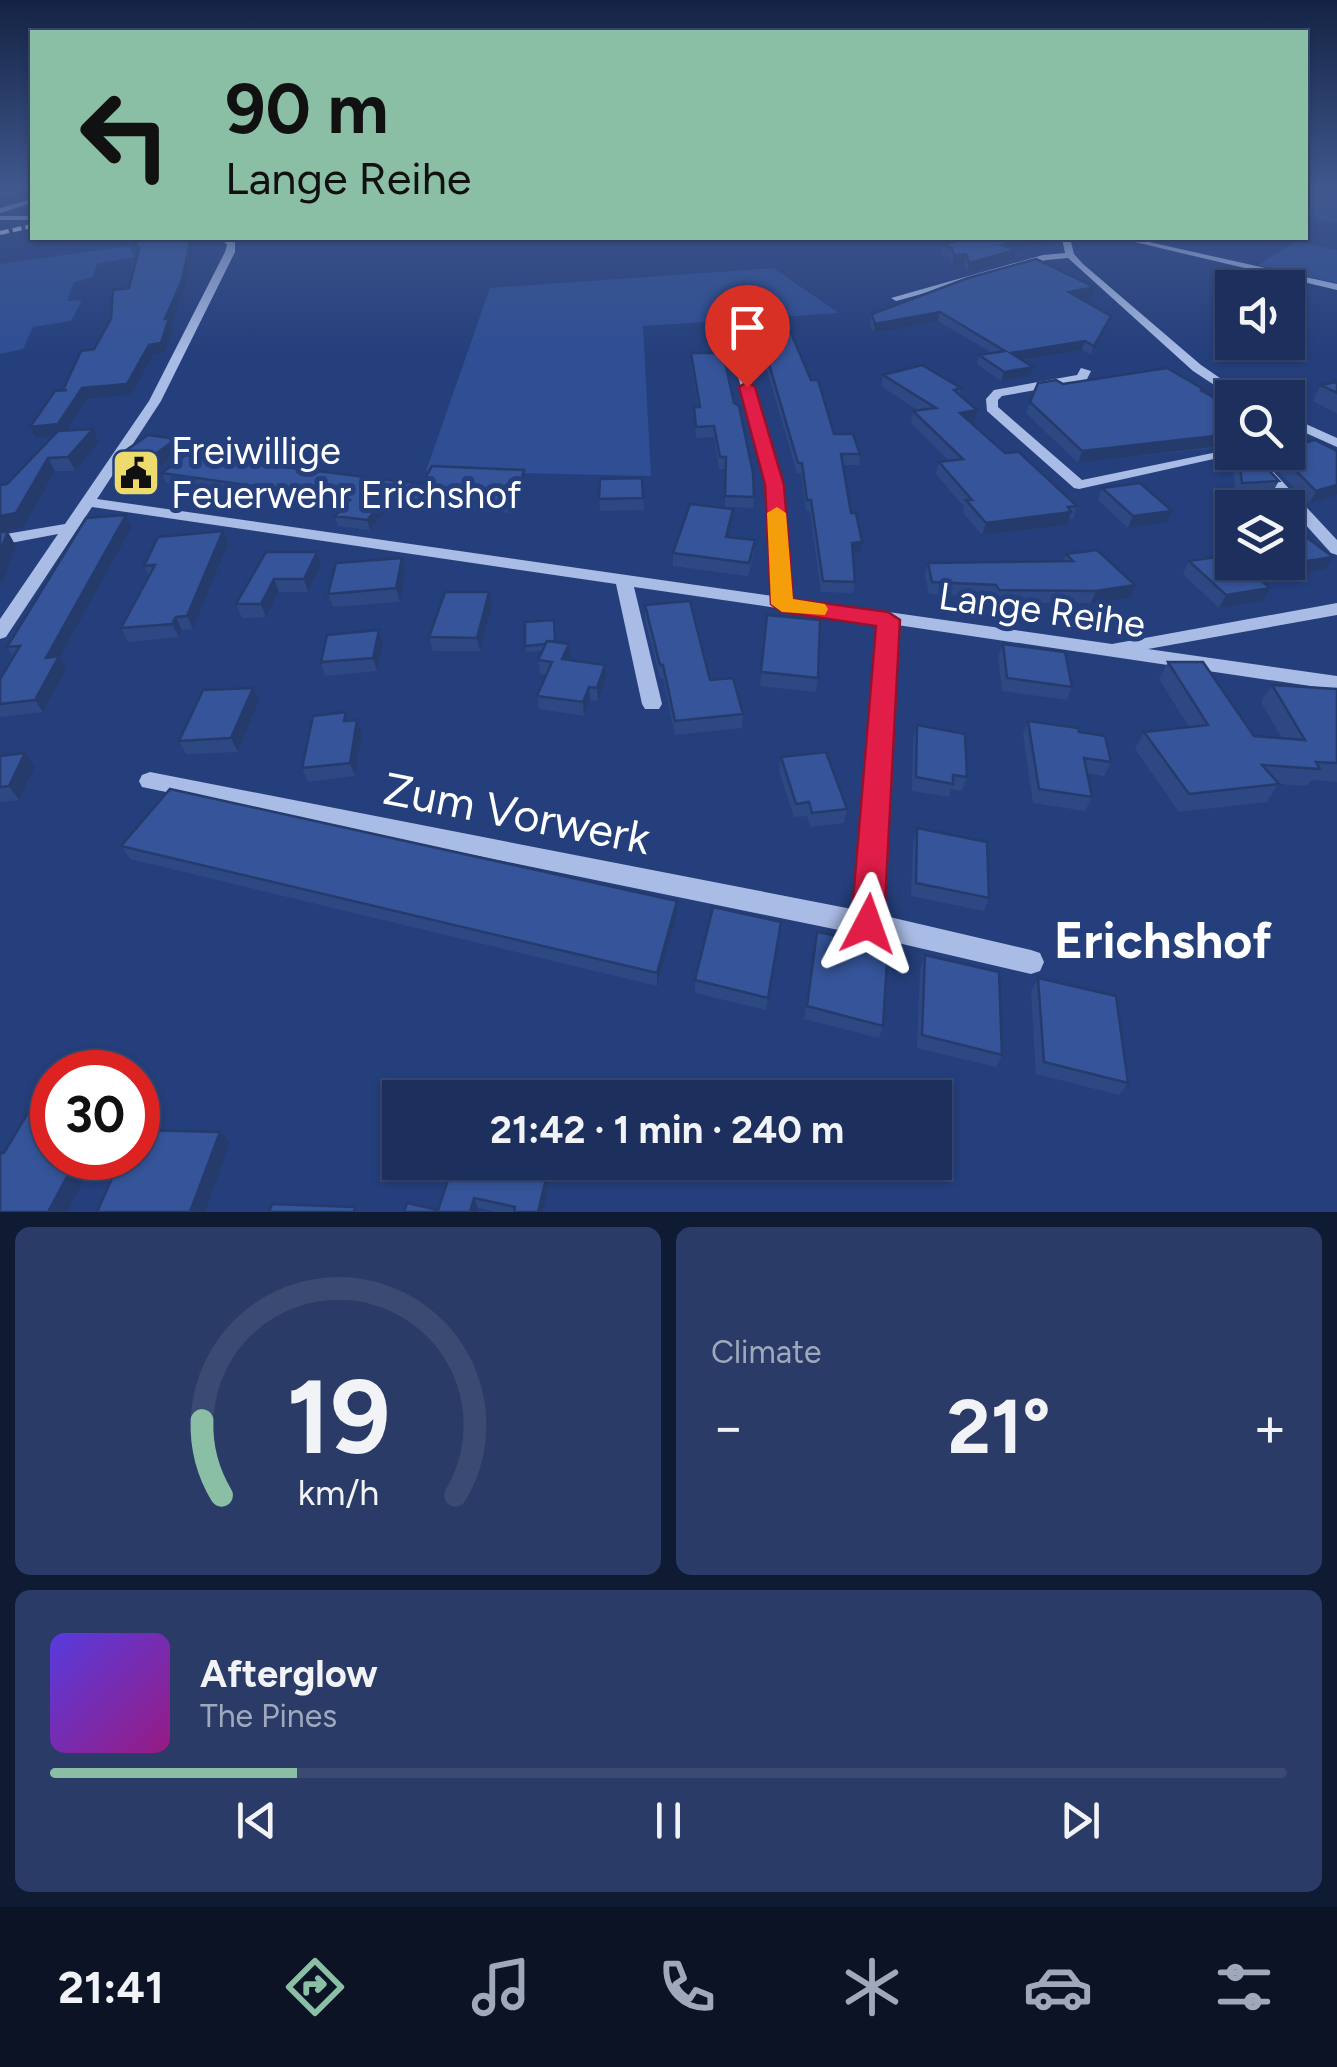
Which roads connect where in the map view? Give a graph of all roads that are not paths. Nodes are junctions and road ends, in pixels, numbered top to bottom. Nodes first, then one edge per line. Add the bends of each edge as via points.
1 (231, 244) edge
2 (1067, 244) edge
3 (1146, 244) edge
4 (1070, 255) junction
5 (1337, 287) edge
6 (896, 298) dead end
7 (728, 322) dead end
8 (1085, 371) dead end
9 (1215, 380) edge
10 (1307, 429) edge
11 (1337, 443) edge
12 (1215, 457) edge
13 (1264, 470) edge
14 (85, 502) junction
15 (68, 528) junction
16 (0, 540) edge
17 (1337, 550) edge
18 (624, 581) junction
19 (782, 604) junction
20 (1337, 609) edge
21 (888, 620) junction
22 (0, 633) edge
23 (1103, 651) junction
24 (1337, 683) edge
25 (652, 704) dead end
26 (150, 781) dead end
27 (868, 924) junction
28 (1031, 962) dead end

1 - 14 street via 179,358
2 - 4 street
3 - 5 street
4 - 6 street
4 - 9 street
7 - 19 street via 775,485
8 - 12 street via 1082,378 998,393 992,408 1079,485
10 - 11 street
13 - 17 street
14 - 15 street
14 - 18 street, Lange Reihe
15 - 16 street
15 - 22 street
18 - 19 street, Lange Reihe
18 - 25 street
19 - 21 street, Lange Reihe
20 - 23 street
21 - 23 street, Lange Reihe
21 - 27 street
23 - 24 street, Lange Reihe
26 - 27 street, Zum Vorwerk
27 - 28 street, Zum Vorwerk

